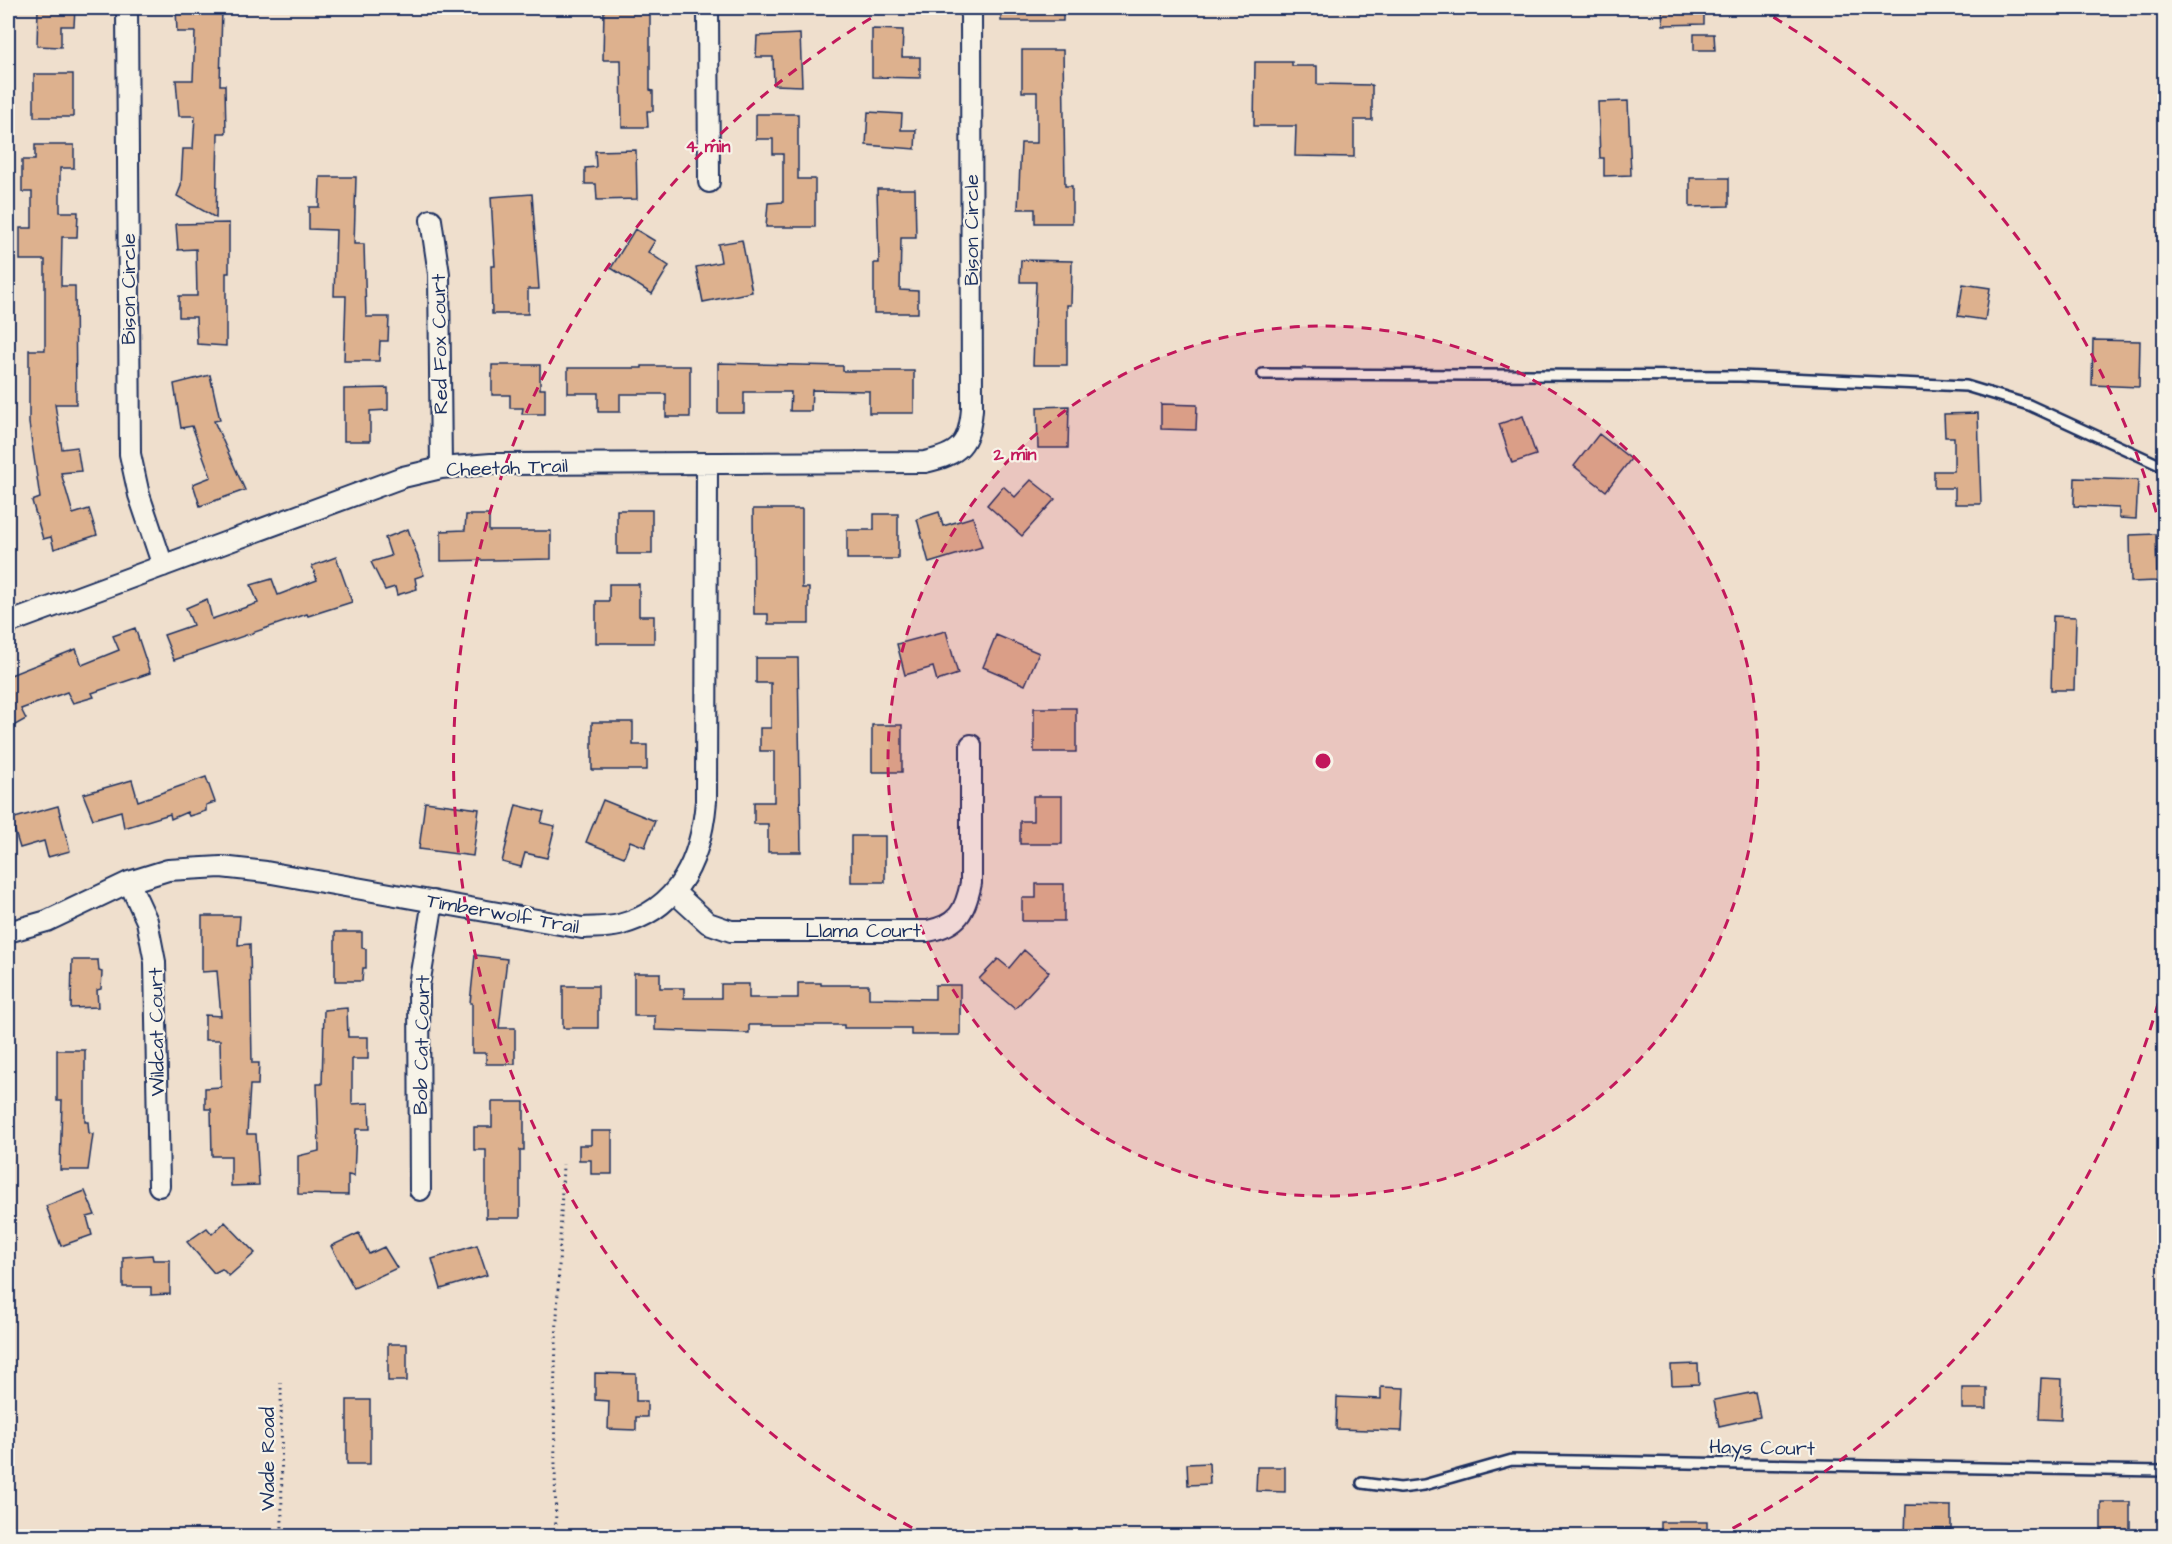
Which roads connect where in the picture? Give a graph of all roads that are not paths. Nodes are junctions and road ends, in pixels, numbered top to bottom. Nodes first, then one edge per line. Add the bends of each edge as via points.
1 (127, 8) edge
2 (708, 8) edge
3 (971, 8) edge
4 (709, 182) dead end
5 (431, 220) dead end
6 (1263, 374) dead end
7 (958, 450) joint
8 (707, 464) junction
9 (2164, 467) edge
10 (441, 468) junction
11 (163, 566) junction
12 (8, 623) edge
13 (971, 745) dead end
14 (129, 882) junction
15 (674, 892) junction
16 (433, 901) junction
17 (8, 932) edge
18 (159, 1186) dead end
19 (420, 1191) dead end
20 (2164, 1471) edge
21 (1362, 1483) dead end

1 - 11 street, Bison Circle via 130,454
2 - 4 street
3 - 7 street, Bison Circle via 972,409 966,440
5 - 10 street, Red Fox Court via 439,274
6 - 9 lane via 1740,376 1966,386 2028,405
7 - 8 street, Cheetah Trail via 946,458 926,462
8 - 10 street, Cheetah Trail via 492,464
8 - 15 street, Timberwolf Trail via 706,801 703,835 693,866
10 - 11 street, Cheetah Trail via 404,477
11 - 12 street, Cheetah Trail
13 - 15 street, Llama Court via 971,883 967,903 945,928 731,931 708,923
14 - 16 street, Timberwolf Trail via 168,870 221,867
14 - 17 street, Timberwolf Trail via 47,921
14 - 18 street, Wildcat Court via 147,921 154,962
15 - 16 street, Timberwolf Trail via 648,915 617,926 582,928
16 - 19 street, Bob Cat Court via 418,985
20 - 21 lane, Hays Court via 1512,1461 1424,1485 1400,1488

